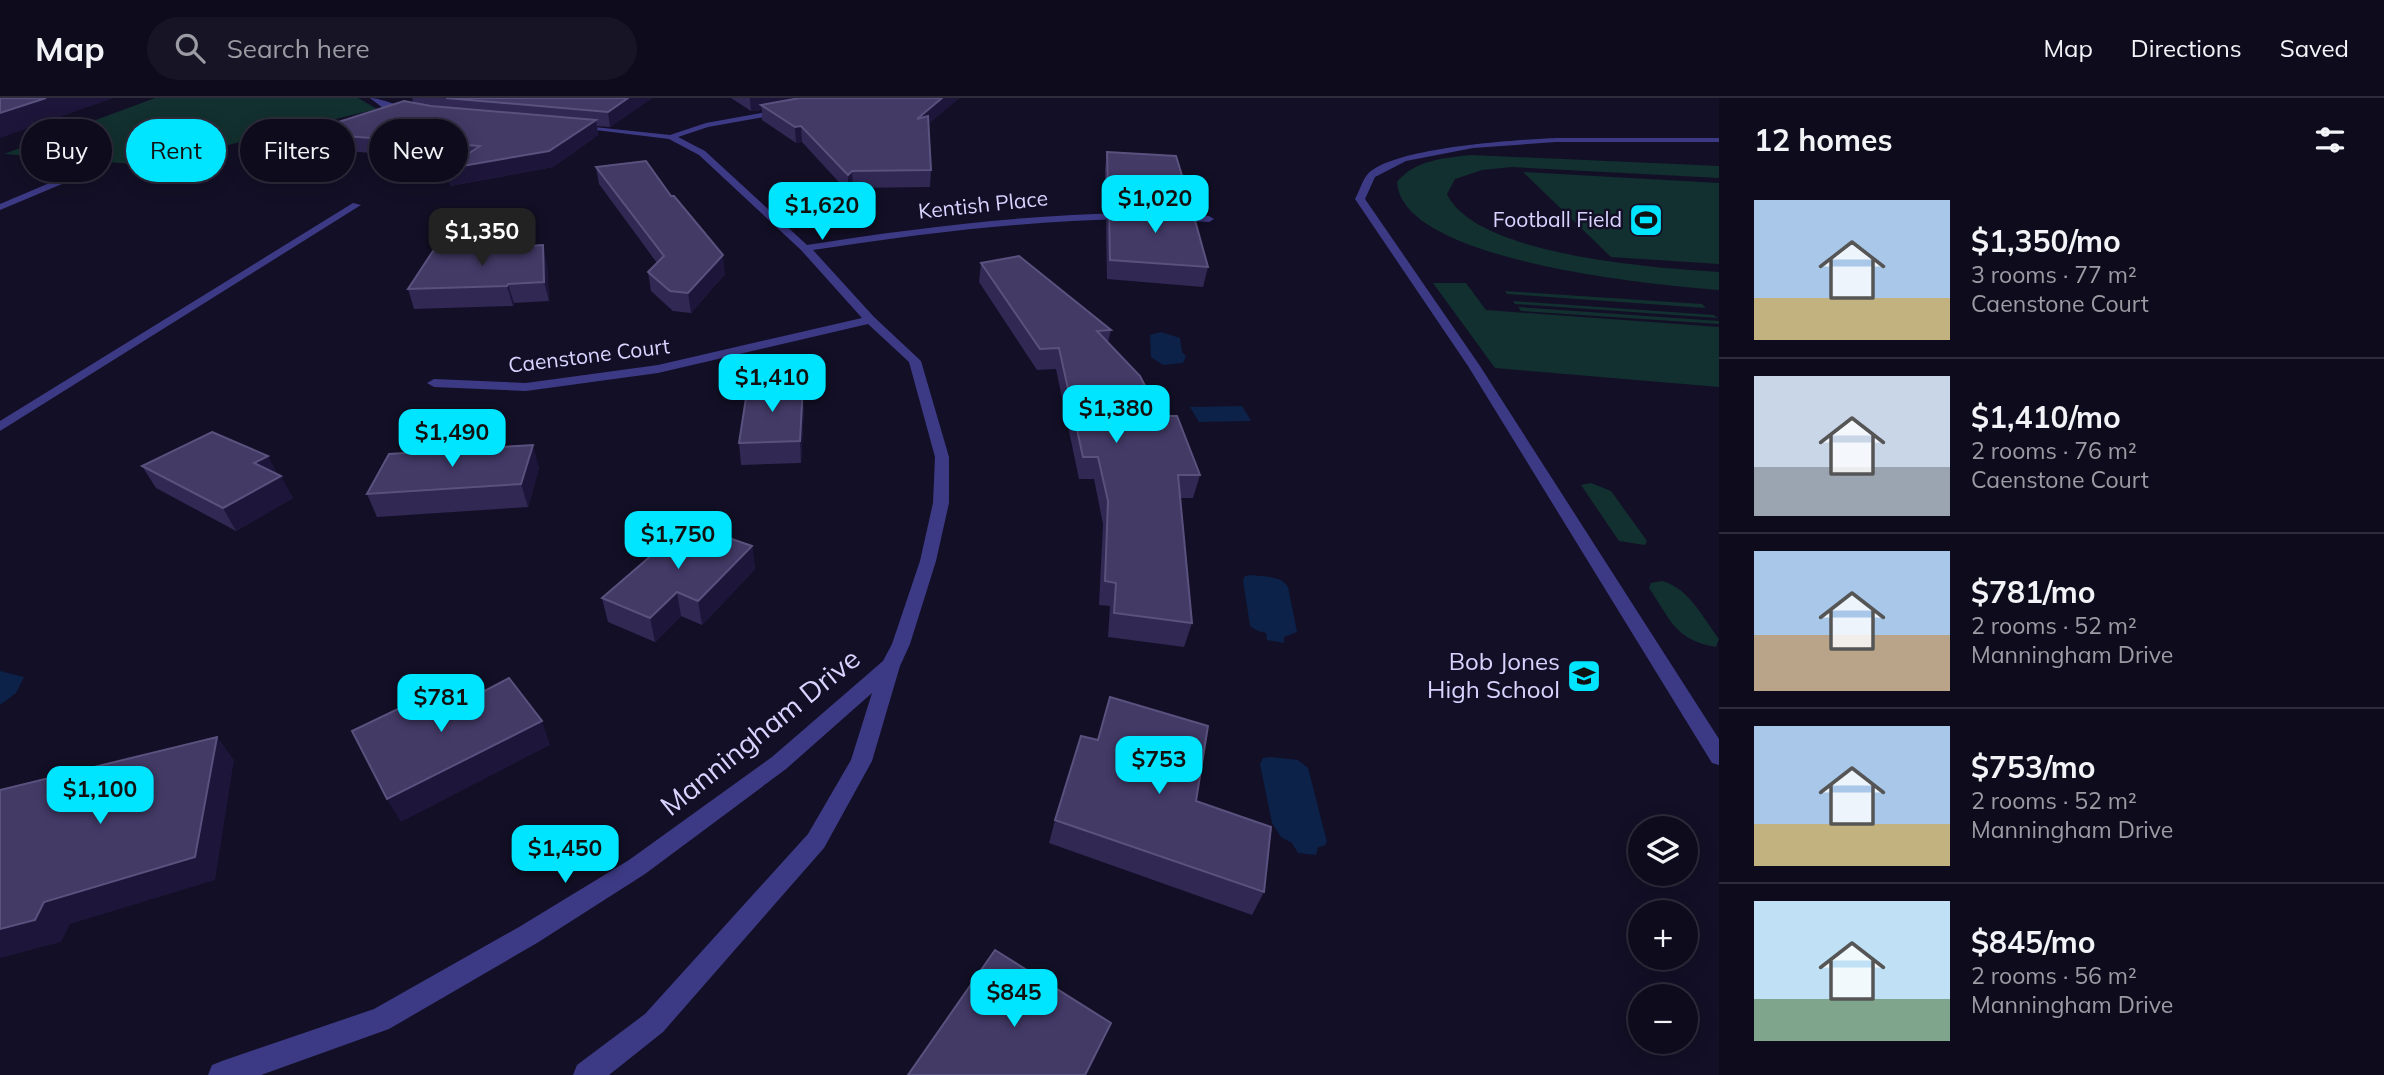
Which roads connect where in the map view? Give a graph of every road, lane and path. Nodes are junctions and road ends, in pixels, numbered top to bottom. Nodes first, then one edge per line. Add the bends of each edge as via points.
1 (374, 98) edge
2 (789, 110) edge
3 (423, 114) edge
4 (561, 127) edge
5 (671, 137) junction
6 (1719, 140) edge
7 (60, 182) dead end
8 (356, 205) dead end
9 (0, 207) edge
10 (1142, 217) edge
11 (1155, 217) edge
12 (1209, 219) dead end
13 (805, 248) junction
14 (870, 320) junction
15 (434, 383) dead end
16 (0, 427) edge
17 (890, 666) junction
18 (1719, 757) edge
19 (222, 1075) edge
20 (587, 1075) edge

1 - 3 street via 386,106
2 - 5 street via 706,125
4 - 5 street, Manningham Drive
5 - 13 street, Manningham Drive via 702,153
6 - 18 street via 1556,140 1473,146 1404,159 1371,175 1360,199 1474,366
7 - 9 street
8 - 16 street
10 - 13 street, Kentish Place via 1060,216 984,222
11 - 12 street
13 - 14 street, Manningham Drive
14 - 15 street, Caenstone Court via 645,371 526,387
14 - 17 street, Manningham Drive via 915,360 942,457 941,503 928,561
17 - 19 street, Manningham Drive via 779,763 637,867 528,935 380,1020
17 - 20 street, Manningham Drive via 862,761 816,841 654,1023

